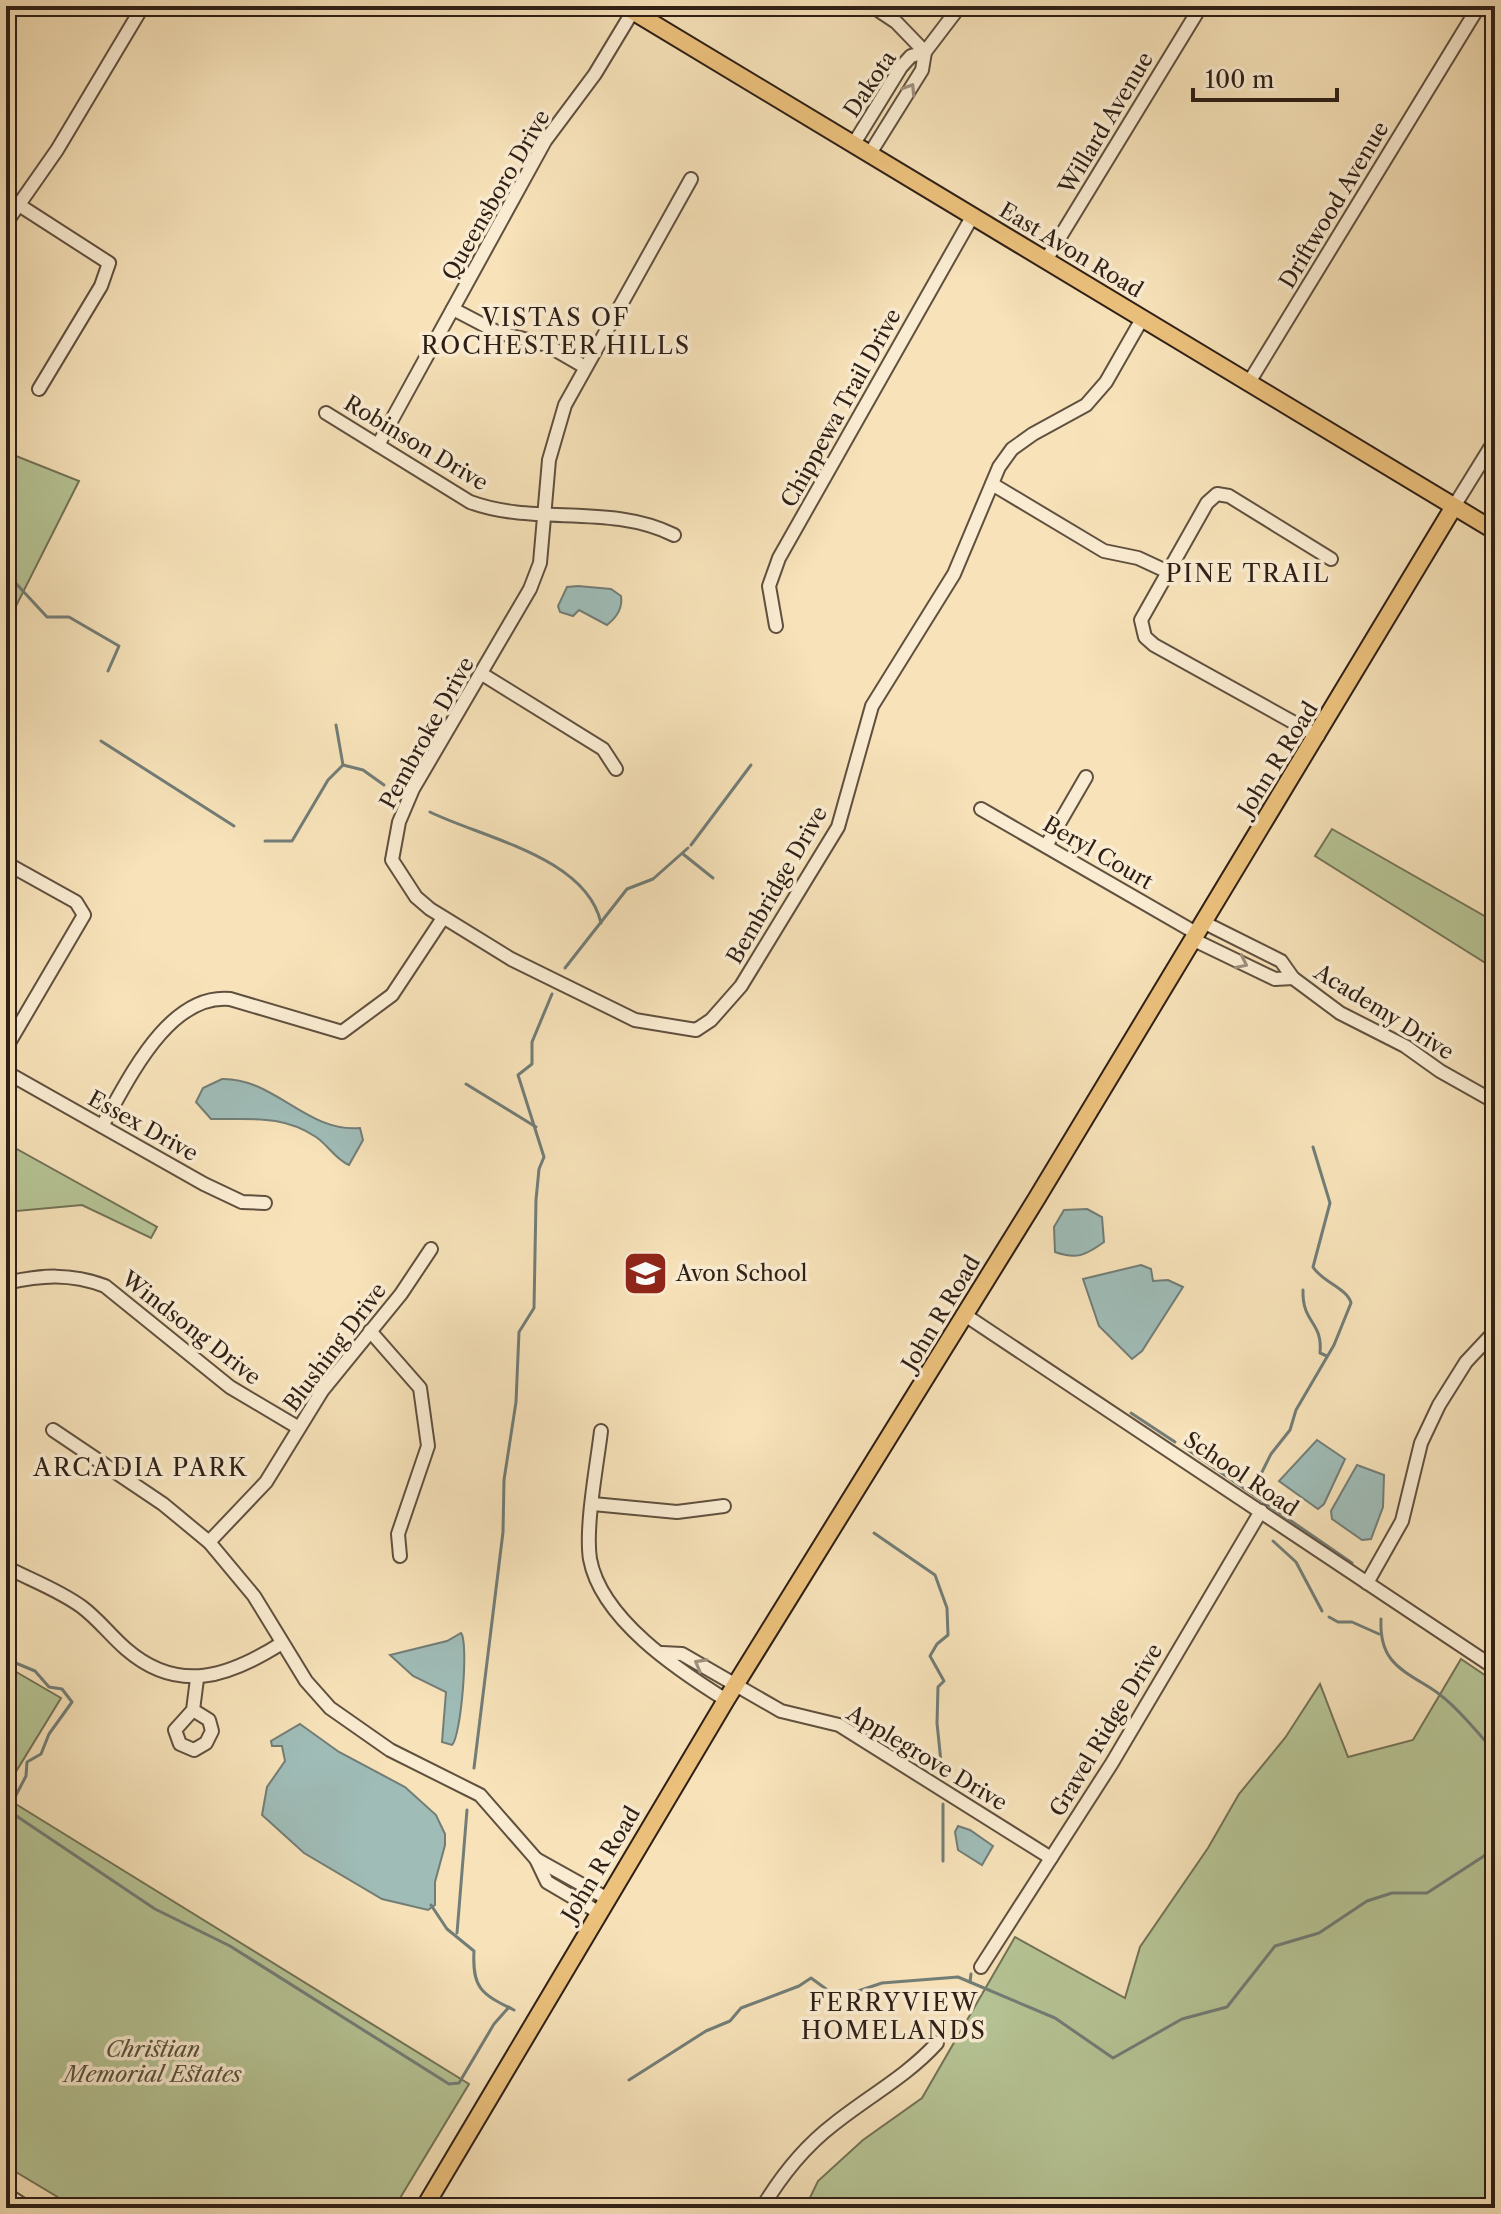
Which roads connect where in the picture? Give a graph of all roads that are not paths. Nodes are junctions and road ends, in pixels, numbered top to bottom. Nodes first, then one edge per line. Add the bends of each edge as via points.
1 (143, 6) edge
2 (872, 6) edge
3 (960, 6) edge
4 (1201, 6) edge
5 (1479, 6) edge
6 (628, 9) edge
7 (925, 52) junction
8 (853, 145) junction
9 (869, 155) junction
10 (691, 179) dead end
11 (19, 205) junction
12 (972, 217) junction
13 (6, 223) edge
14 (1046, 260) junction
15 (453, 309) junction
16 (1142, 319) junction
17 (585, 367) junction
18 (1248, 384) junction
19 (39, 389) dead end
20 (326, 413) dead end
21 (1495, 440) edge
22 (378, 445) junction
23 (992, 484) junction
24 (1453, 508) junction
25 (547, 513) junction
26 (1495, 531) edge
27 (674, 535) dead end
28 (1331, 559) dead end
29 (1166, 571) junction
30 (776, 626) dead end
31 (482, 674) junction
32 (1318, 736) junction
33 (616, 769) dead end
34 (1086, 777) dead end
35 (981, 809) dead end
36 (1046, 846) junction
37 (6, 863) edge
38 (443, 918) junction
39 (1197, 931) junction
40 (1293, 978) junction
41 (6, 1048) edge
42 (6, 1072) edge
43 (1495, 1102) edge
44 (102, 1126) junction
45 (265, 1203) dead end
46 (431, 1249) dead end
47 (6, 1283) edge
48 (965, 1315) junction
49 (370, 1331) junction
50 (1495, 1331) edge
51 (299, 1428) junction
52 (53, 1430) dead end
53 (601, 1431) dead end
54 (593, 1504) junction
55 (724, 1506) dead end
56 (1261, 1511) junction
57 (209, 1542) junction
58 (400, 1556) dead end
59 (6, 1567) edge
60 (1367, 1583) junction
61 (282, 1643) junction
62 (662, 1653) junction
63 (1495, 1668) edge
64 (197, 1679) junction
65 (735, 1684) junction
66 (726, 1700) junction
67 (193, 1710) dead end
68 (1051, 1858) junction
69 (602, 1905) junction
70 (981, 1967) dead end
71 (937, 2043) dead end
72 (6, 2194) edge
73 (28, 2208) edge
74 (424, 2208) edge
75 (762, 2208) edge

1 - 11 street
2 - 7 street
3 - 7 street, Dakota
4 - 14 street, Willard Avenue
5 - 18 street, Driftwood Avenue
6 - 8 main road, East Avon Road
6 - 15 street, Queensboro Drive via 595,74 545,141
7 - 8 street, Dakota via 911,56 901,67
9 -> 7 street, Dakota via 922,70
8 - 9 main road, East Avon Road
9 - 12 main road, East Avon Road
10 - 17 street, Pembroke Drive
11 - 13 street
11 - 19 street via 109,263 101,286
12 - 14 main road, East Avon Road
12 - 30 street, Chippewa Trail Drive via 779,558 769,586
14 - 16 main road, East Avon Road
15 - 17 street via 497,332 547,345
15 - 22 street, Queensboro Drive
16 - 18 main road, East Avon Road
16 - 23 street, Bembridge Drive via 1106,382 1086,405 1012,449
17 - 25 street, Pembroke Drive via 557,427 549,460
18 - 24 main road, East Avon Road
20 - 22 street, Robinson Drive
21 - 24 street, John R Road
22 - 25 street, Robinson Drive via 470,502 493,511
23 - 29 street via 1104,551
23 - 38 street, Bembridge Drive via 954,574 872,706 838,827 741,986 711,1020 696,1030 635,1020 511,959
24 - 26 main road, East Avon Road
24 - 32 main road, John R Road
25 - 27 street, Robinson Drive via 627,518
25 - 31 street, Pembroke Drive via 540,563 530,589
28 - 29 street via 1229,496 1217,494
29 - 32 street via 1141,620 1145,637
31 - 33 street via 603,749
31 - 38 street, Pembroke Drive via 413,789 395,841 392,860 400,876
32 - 39 main road, John R Road
34 - 36 street
35 - 36 street, Beryl Court
36 - 39 street, Beryl Court
37 - 41 street via 76,902 84,915
38 - 44 street via 392,995 342,1032 230,999 214,998 196,1006 154,1039
39 -> 40 street, Academy Drive via 1275,979
39 - 40 street, Academy Drive via 1281,961
39 - 48 main road, John R Road
40 - 43 street, Academy Drive via 1357,1024 1405,1046
42 - 44 street, Essex Drive
44 - 45 street, Essex Drive via 242,1202
46 - 49 street, Blushing Drive
47 - 51 street, Windsong Drive via 54,1275 105,1286 230,1387
48 - 56 street, School Road
48 - 65 main road, John R Road
49 - 51 street, Blushing Drive
49 - 58 street via 420,1388 428,1446 398,1534
50 - 60 street via 1466,1362 1439,1405 1421,1443 1402,1521
51 - 57 street, Blushing Drive via 266,1482
52 - 57 street via 163,1504
53 - 54 street
54 - 55 street via 677,1512
54 - 62 street via 590,1554 601,1591 629,1626
56 - 60 street, School Road
56 - 68 street, Gravel Ridge Drive
57 - 61 street via 254,1596
59 - 64 street via 67,1597 141,1661
60 - 63 street, School Road
61 - 64 street via 251,1663
61 - 69 street via 330,1708 390,1750 480,1795 536,1859
65 -> 62 street, Applegrove Drive via 682,1654
62 - 66 street via 671,1666
64 - 67 street
65 - 66 main road, John R Road
65 - 68 street, Applegrove Drive via 781,1711 839,1725
66 - 69 main road, John R Road
68 - 70 street, Gravel Ridge Drive
69 - 74 main road, John R Road
71 - 75 street via 816,2139
72 - 73 street

